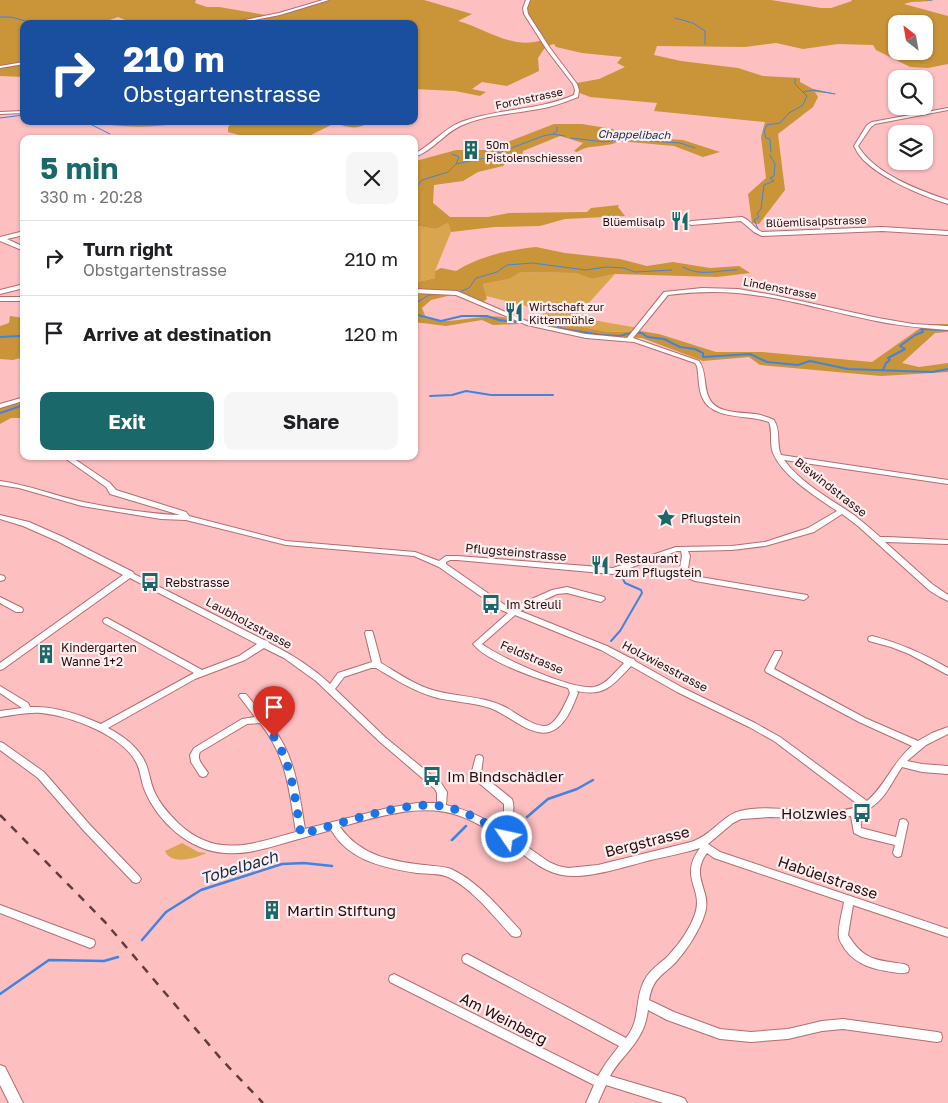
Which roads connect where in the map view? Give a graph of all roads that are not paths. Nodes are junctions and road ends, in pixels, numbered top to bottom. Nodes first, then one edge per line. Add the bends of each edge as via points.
1 (327, 0) edge
2 (528, 0) edge
3 (247, 20) edge
4 (20, 64) edge
5 (0, 67) edge
6 (948, 109) edge
7 (20, 112) edge
8 (0, 113) edge
9 (418, 154) edge
10 (948, 202) edge
11 (691, 223) dead end
12 (948, 233) edge
13 (20, 234) edge
14 (1, 239) edge
15 (20, 247) edge
16 (20, 287) edge
17 (0, 292) edge
18 (418, 292) edge
19 (0, 299) edge
20 (20, 299) edge
21 (948, 328) edge
22 (629, 339) junction
23 (20, 400) edge
24 (0, 406) edge
25 (779, 457) junction
26 (71, 460) edge
27 (948, 482) edge
28 (0, 483) edge
29 (842, 511) junction
30 (0, 517) edge
31 (186, 518) junction
32 (878, 540) junction
33 (948, 542) edge
34 (684, 548) junction
35 (442, 565) junction
36 (130, 574) junction
37 (804, 597) dead end
38 (948, 598) edge
39 (601, 599) dead end
40 (0, 600) edge
41 (19, 610) dead end
42 (515, 613) junction
43 (107, 622) dead end
44 (369, 633) dead end
45 (872, 639) dead end
46 (265, 643) junction
47 (778, 653) dead end
48 (631, 661) junction
49 (377, 666) junction
50 (0, 667) edge
51 (948, 672) edge
52 (201, 673) junction
53 (572, 688) junction
54 (0, 689) edge
55 (331, 690) junction
56 (243, 696) dead end
57 (28, 710) junction
58 (0, 714) edge
59 (262, 718) junction
60 (100, 728) junction
61 (948, 730) edge
62 (0, 745) edge
63 (918, 745) junction
64 (480, 758) dead end
65 (901, 763) junction
66 (948, 770) edge
67 (203, 772) dead end
68 (440, 806) junction
69 (867, 806) junction
70 (855, 812) junction
71 (903, 823) dead end
72 (334, 826) junction
73 (301, 834) junction
74 (504, 835) junction
75 (900, 842) junction
76 (704, 846) junction
77 (898, 853) dead end
78 (136, 879) dead end
79 (850, 900) junction
80 (0, 909) edge
81 (516, 933) dead end
82 (948, 933) edge
83 (90, 944) dead end
84 (467, 959) dead end
85 (904, 969) dead end
86 (394, 979) dead end
87 (644, 1003) junction
88 (937, 1037) dead end
89 (628, 1045) junction
90 (0, 1071) edge
91 (602, 1081) junction
92 (16, 1103) edge
93 (592, 1103) edge
94 (681, 1103) edge

1 - 3 street
2 - 9 street, Forchstrasse via 526,14 575,84 576,96 552,105 465,122
4 - 5 street
6 - 10 street via 874,123 856,146 876,168
7 - 8 street
11 - 12 street, Blüemlisalpstrasse via 742,219 762,234 882,229
13 - 14 street
14 - 15 street
16 - 17 street
18 - 22 street via 450,292 522,321 586,336
19 - 20 street
21 - 22 street, Lindenstrasse via 894,322 747,291 720,290 666,293
22 - 25 street, Biswindstrasse via 697,362 705,398 715,409 772,421 774,445
23 - 24 street
25 - 27 street
25 - 29 street, Biswindstrasse
26 - 31 street via 108,485 113,492 183,514
28 - 31 street via 82,504
29 - 32 street, Biswindstrasse
29 - 34 street, Pflugsteinstrasse via 811,530 765,544
30 - 36 street, Laubholzstrasse via 42,530
31 - 35 street via 267,540 412,554
32 - 33 street
32 - 38 street, Biswindstrasse via 933,590
34 - 35 street, Pflugsteinstrasse via 610,572 457,558 449,558
34 - 37 street via 684,568 698,579
35 - 42 street, Holzwiesstrasse
36 - 46 street, Laubholzstrasse
36 - 50 street
39 - 42 street via 567,590 557,591 519,608
40 - 41 street
42 - 48 street, Holzwiesstrasse
42 - 53 street, Feldstrasse via 477,644 497,657
43 - 52 street
44 - 49 street
45 - 51 street via 911,650
46 - 52 street via 242,658
46 - 55 street, Laubholzstrasse
47 - 63 street via 769,670 862,720
48 - 53 street via 605,686 586,691
48 - 69 street, Holzwiesstrasse via 680,690 765,732
49 - 53 street, Feldstrasse via 422,690 488,704 544,729 554,726 565,712 574,692
49 - 55 street via 344,673
52 - 60 street
54 - 57 street
55 - 68 street, Laubholzstrasse via 438,786 442,792
56 - 59 street
57 - 58 street
57 - 60 street via 58,713
59 - 67 street via 245,721 197,750 195,762
59 - 73 street via 282,749 290,771
60 - 73 street via 134,750 150,792 162,812 199,843 220,849 247,848
61 - 63 street, Bergstrasse
62 - 78 street via 41,775
63 - 65 street, Bergstrasse
64 - 74 street via 476,775 509,802
65 - 66 street
65 - 69 street, Bergstrasse via 878,798
68 - 72 street via 379,813
68 - 74 street, Bergstrasse via 474,817
69 - 70 street, Bergstrasse
70 - 75 street via 857,830 862,834
70 - 76 street, Bergstrasse via 740,815 729,821
71 - 75 street
72 - 73 street
72 - 81 street via 338,834 368,858 454,875
74 - 76 street, Bergstrasse via 545,865 567,872
75 - 77 street
76 - 79 street, Habüelstrasse via 722,857
76 - 87 street via 694,877 702,901 700,913 675,956 653,975 645,988
79 - 82 street, Habüelstrasse
79 - 85 street via 842,936 850,949 868,964
80 - 83 street
84 - 89 street
86 - 91 street, Am Weinberg
87 - 88 street via 671,1016 728,1034 751,1037 843,1024
87 - 89 street via 638,1029
89 - 91 street via 613,1061
90 - 92 main road
91 - 93 street
91 - 94 street, Am Weinberg

